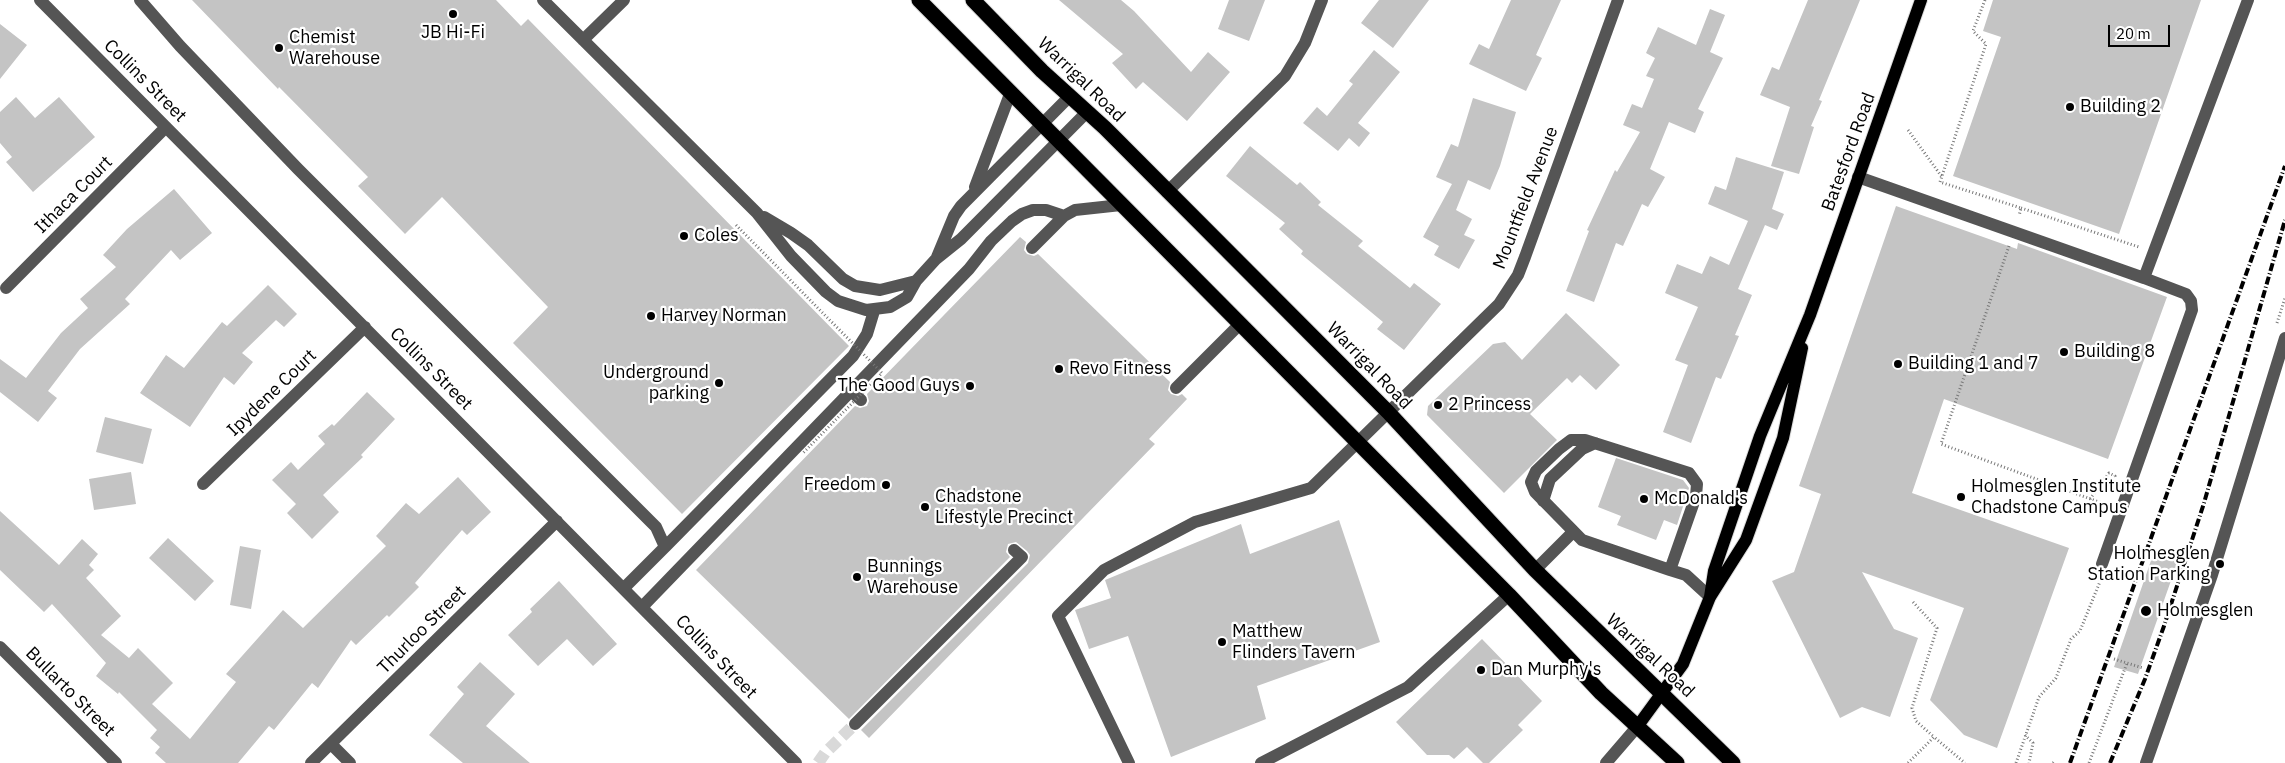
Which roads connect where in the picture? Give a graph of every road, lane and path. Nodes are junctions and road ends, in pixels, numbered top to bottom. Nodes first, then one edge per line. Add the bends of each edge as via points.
1 (40, 0) edge
2 (140, 0) edge
3 (544, 0) edge
4 (624, 0) edge
5 (919, 0) edge
6 (973, 0) edge
7 (1322, 0) edge
8 (1618, 0) edge
9 (1922, 0) edge
10 (1984, 0) edge
11 (2248, 0) edge
12 (583, 40) junction
13 (1010, 94) junction
14 (1070, 96) junction
15 (1087, 112) junction
16 (1041, 125) junction
17 (166, 127) junction
18 (1908, 130) dead end
19 (1057, 141) junction
20 (1858, 177) junction
21 (1942, 177) junction
22 (1167, 192) junction
23 (970, 196) junction
24 (1121, 205) junction
25 (2021, 208) junction
26 (757, 214) junction
27 (1064, 216) junction
28 (736, 225) dead end
29 (2014, 231) junction
30 (1032, 248) dead end
31 (2140, 248) dead end
32 (936, 259) junction
33 (2144, 278) junction
34 (916, 281) junction
35 (6, 288) dead end
36 (874, 311) junction
37 (1810, 315) junction
38 (1240, 324) junction
39 (365, 327) junction
40 (2285, 338) edge
41 (1176, 388) dead end
42 (851, 391) junction
43 (861, 400) dead end
44 (1388, 412) junction
45 (1357, 442) junction
46 (802, 454) dead end
47 (2113, 483) dead end
48 (203, 484) dead end
49 (2109, 498) dead end
50 (2090, 499) junction
51 (557, 521) junction
52 (1573, 532) junction
53 (665, 547) junction
54 (1014, 550) dead end
55 (2102, 564) joint
56 (1535, 570) junction
57 (1670, 570) junction
58 (624, 588) junction
59 (1509, 595) junction
60 (1710, 597) junction
61 (1914, 602) dead end
62 (642, 607) junction
63 (0, 646) edge
64 (2114, 659) dead end
65 (2127, 663) junction
66 (2143, 668) dead end
67 (1663, 694) junction
68 (855, 724) tunnel mouth
69 (1637, 727) junction
70 (2025, 735) junction
71 (1934, 737) junction
72 (331, 744) junction
73 (116, 763) edge
74 (312, 763) edge
75 (350, 763) edge
76 (796, 763) edge
77 (1128, 763) edge
78 (1261, 763) edge
79 (1606, 763) edge
80 (1677, 763) edge
81 (1733, 763) edge
82 (1908, 763) edge
83 (1965, 763) edge
84 (2016, 763) edge
85 (2030, 763) edge
86 (2089, 763) edge
87 (2146, 763) edge

1 - 17 street, Collins Street
2 - 53 street via 298,169 656,527
3 - 12 street
4 - 12 street
5 - 13 highway
6 - 14 highway, Warrigal Road
7 - 22 street via 1305,43 1285,76
8 - 44 street, Mountfield Avenue via 1518,275 1486,317
9 - 20 main road, Batesford Road
10 - 21 path via 1973,32 1986,44
11 - 33 street
12 - 26 street
13 - 16 highway
13 - 23 street
14 - 15 highway, Warrigal Road
14 - 16 street
15 - 19 street
15 - 22 highway, Warrigal Road
16 - 19 highway
16 - 23 street
17 - 35 street, Ithaca Court
17 - 39 street, Collins Street
18 - 21 path
19 - 24 highway
19 - 32 street via 961,239
20 - 29 street
20 - 37 main road, Batesford Road
21 - 25 path via 1940,182
22 - 44 highway, Warrigal Road
23 - 32 street via 954,216
24 - 27 street via 1082,208
24 - 38 highway
25 - 29 path
25 - 31 path
26 - 34 street via 808,245 843,279 855,286 880,290
26 - 36 street via 826,292 853,307
27 - 30 street
27 - 42 street via 1033,210 1012,220
28 - 46 path, bridge via 882,373
29 - 33 street
29 - 50 path via 1941,444
32 - 34 street
33 - 55 street via 2186,294 2192,310
34 - 36 street via 900,303
36 - 53 street via 862,346
37 - 60 main road, Batesford Road via 1760,436 1714,571
37 - 60 main road, Batesford Road via 1783,438 1746,540
38 - 41 street
38 - 45 highway
39 - 48 street, Ipydene Court
39 - 51 street, Collins Street
40 - 87 street via 2212,575
42 - 43 street
42 - 62 street
44 - 45 street, Mountfield Avenue
44 - 56 highway, Warrigal Road
45 - 59 highway
45 - 77 street, Mountfield Avenue via 1311,488 1195,522 1104,570 1058,616
47 - 50 path via 2115,476 2109,473
49 - 50 path via 2107,505
51 - 58 street, Collins Street
51 - 72 street, Thurloo Street
52 - 56 street
52 - 57 street via 1582,540
52 - 57 street via 1532,488 1536,471 1571,440 1586,440 1689,473 1697,484 1696,496
53 - 58 street
54 - 68 street via 1022,557
55 - 70 path via 2103,573 2080,631 2070,639 2056,678 2039,697
56 - 67 highway, Warrigal Road
57 - 60 street via 1686,575
58 - 62 street, Collins Street
59 - 69 highway
59 - 78 street via 1408,687
60 - 67 main road, Batesford Road via 1687,656
61 - 71 path via 1937,628 1912,708 1916,720
62 - 76 street, Collins Street
63 - 73 street, Bullarto Street
64 - 65 path
65 - 66 path
65 - 86 path
67 - 69 main road, Batesford Road
67 - 81 highway, Warrigal Road
69 - 79 street, Batesford Road
69 - 80 highway
70 - 84 path
70 - 85 path via 2034,743
71 - 82 path
71 - 83 path
72 - 74 street, Thurloo Street
72 - 75 street

